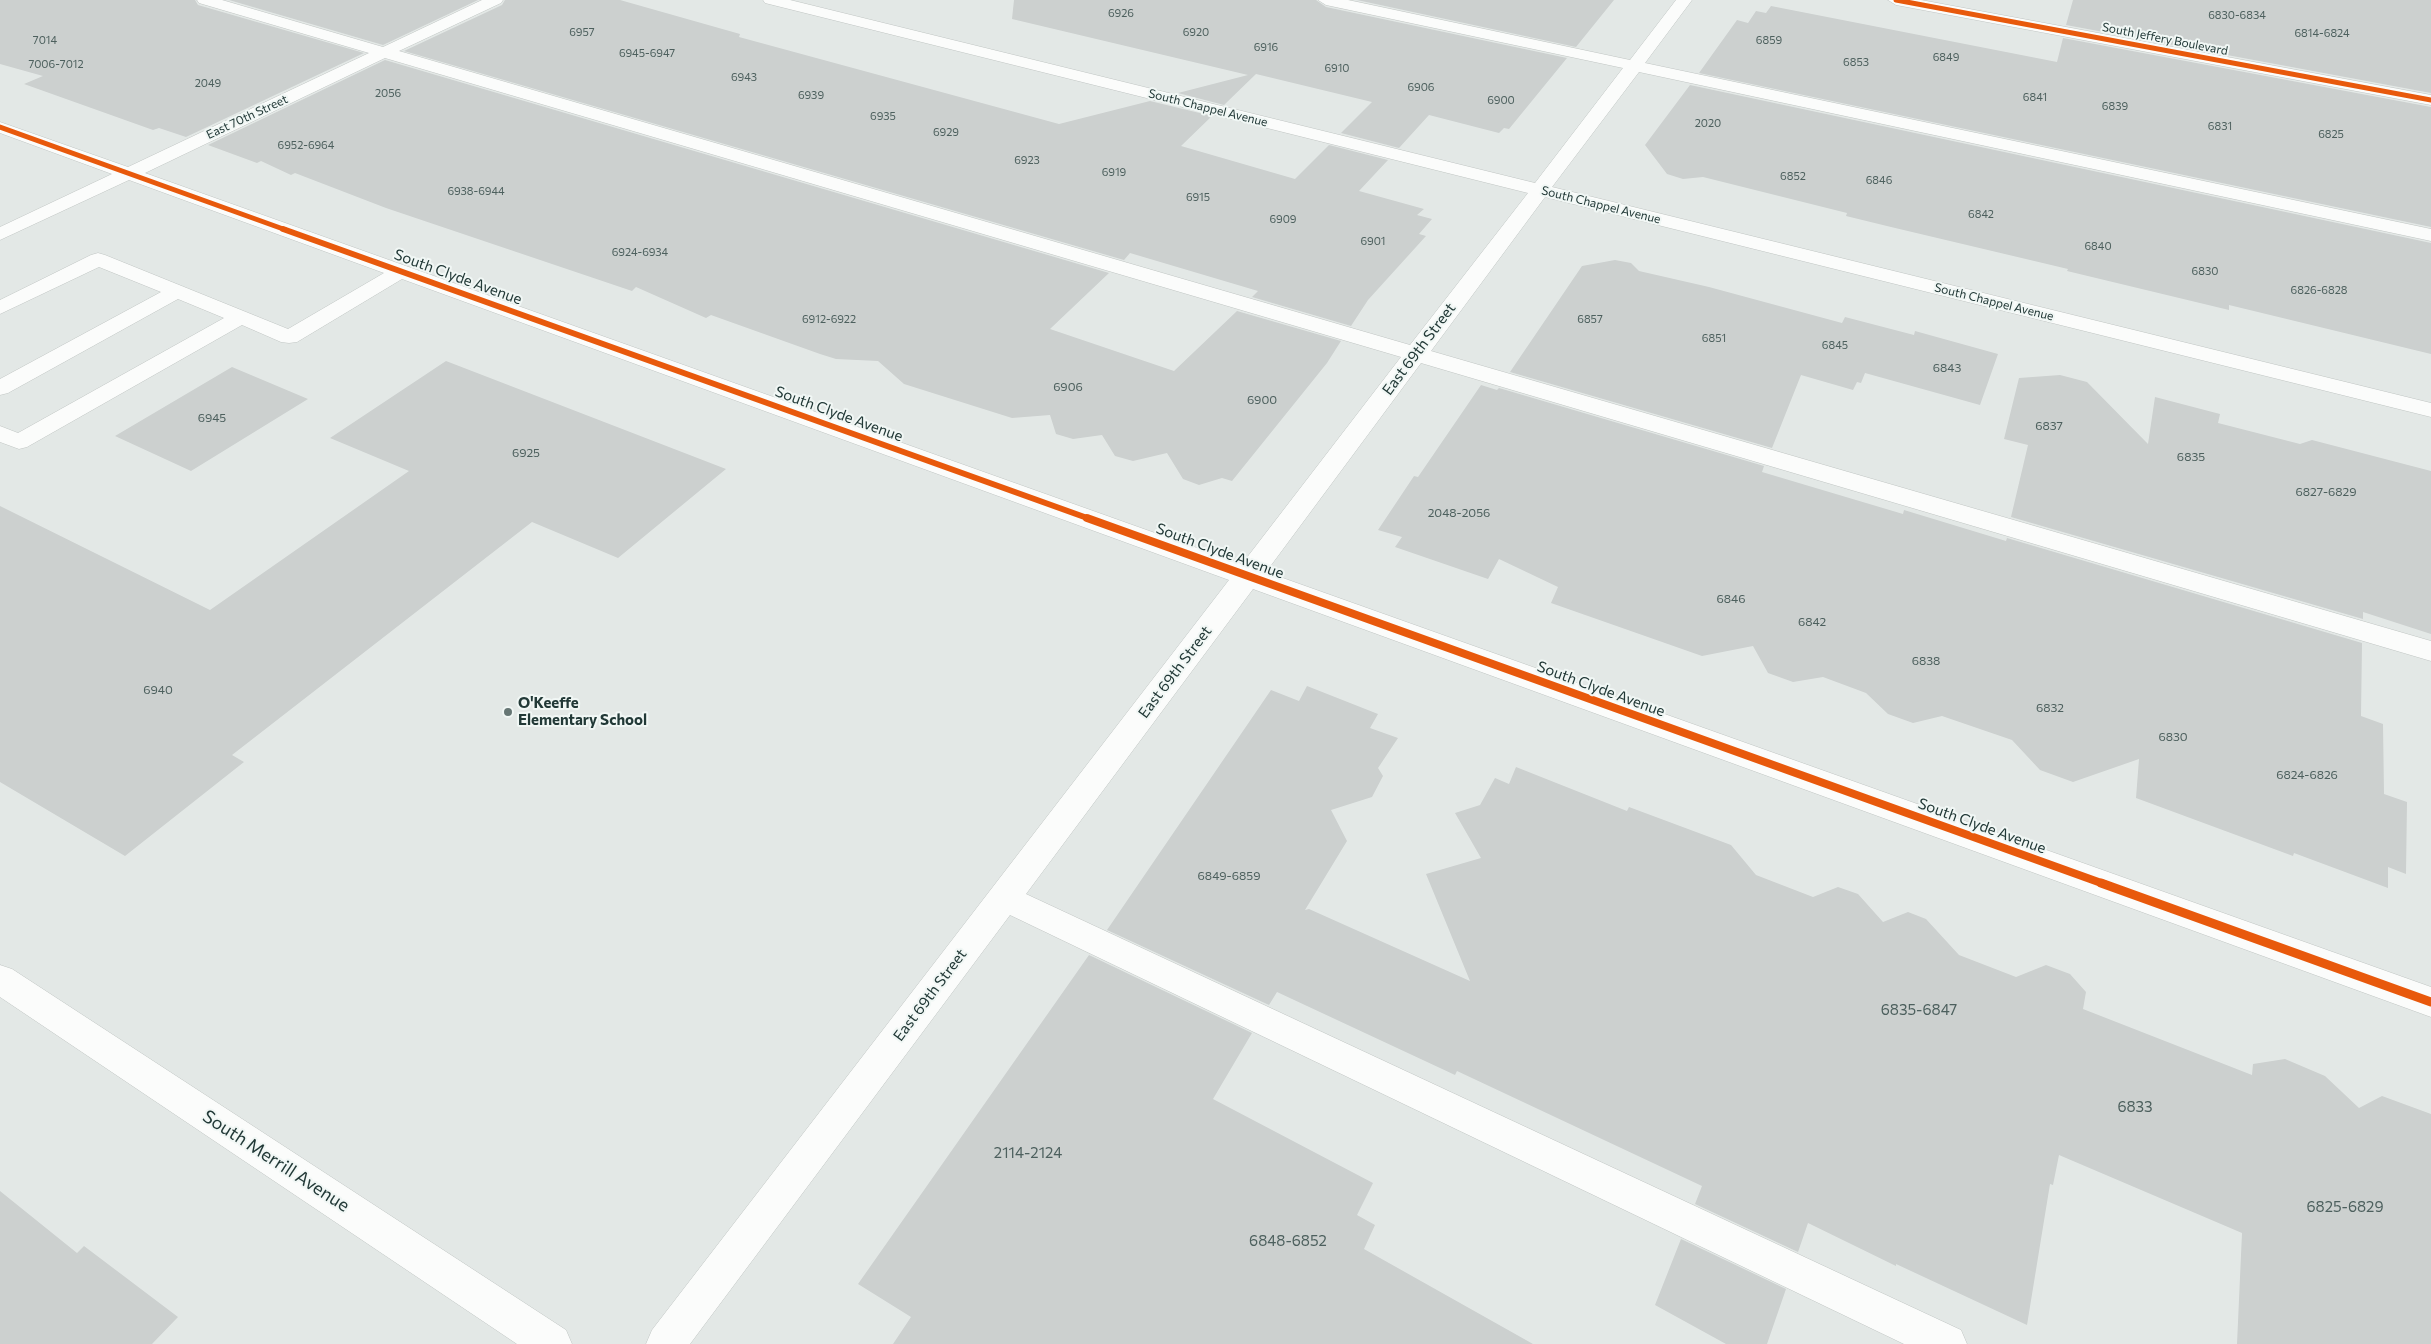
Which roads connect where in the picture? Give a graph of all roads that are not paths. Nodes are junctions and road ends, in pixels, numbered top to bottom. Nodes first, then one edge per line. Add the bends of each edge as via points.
1 (204, 0) edge
2 (495, 0) edge
3 (771, 0) edge
4 (1326, 0) edge
5 (1684, 0) edge
6 (1896, 0) edge
7 (384, 52) junction
8 (1634, 66) junction
9 (2431, 100) edge
10 (0, 126) edge
11 (130, 173) junction
12 (1540, 190) junction
13 (0, 234) edge
14 (2431, 235) edge
15 (402, 271) junction
16 (178, 291) junction
17 (0, 308) edge
18 (241, 317) junction
19 (1416, 354) junction
20 (0, 388) edge
21 (2431, 410) edge
22 (0, 433) edge
23 (1248, 576) junction
24 (2431, 651) edge
25 (1004, 898) junction
26 (0, 979) edge
27 (2431, 1002) edge
28 (552, 1344) edge
29 (666, 1344) edge
30 (1947, 1344) edge

1 - 7 street
2 - 7 street, East 70th Street
3 - 12 street, South Chappel Avenue
4 - 8 street
5 - 8 street, East 69th Street
6 - 9 street, South Jeffery Boulevard
7 - 11 street, East 70th Street
7 - 19 street
8 - 12 street, East 69th Street
8 - 14 street
10 - 11 street, South Clyde Avenue
11 - 13 street, East 70th Street
11 - 15 street, South Clyde Avenue
12 - 19 street, East 69th Street
12 - 21 street, South Chappel Avenue
15 - 18 street via 289,337
15 - 23 street, South Clyde Avenue
16 - 17 street via 98,259
16 - 18 street
16 - 20 street
18 - 22 street via 19,442
19 - 23 street, East 69th Street
19 - 24 street
23 - 25 street, East 69th Street
23 - 27 street, South Clyde Avenue
25 - 29 street, East 69th Street
25 - 30 street
26 - 28 street, South Merrill Avenue

